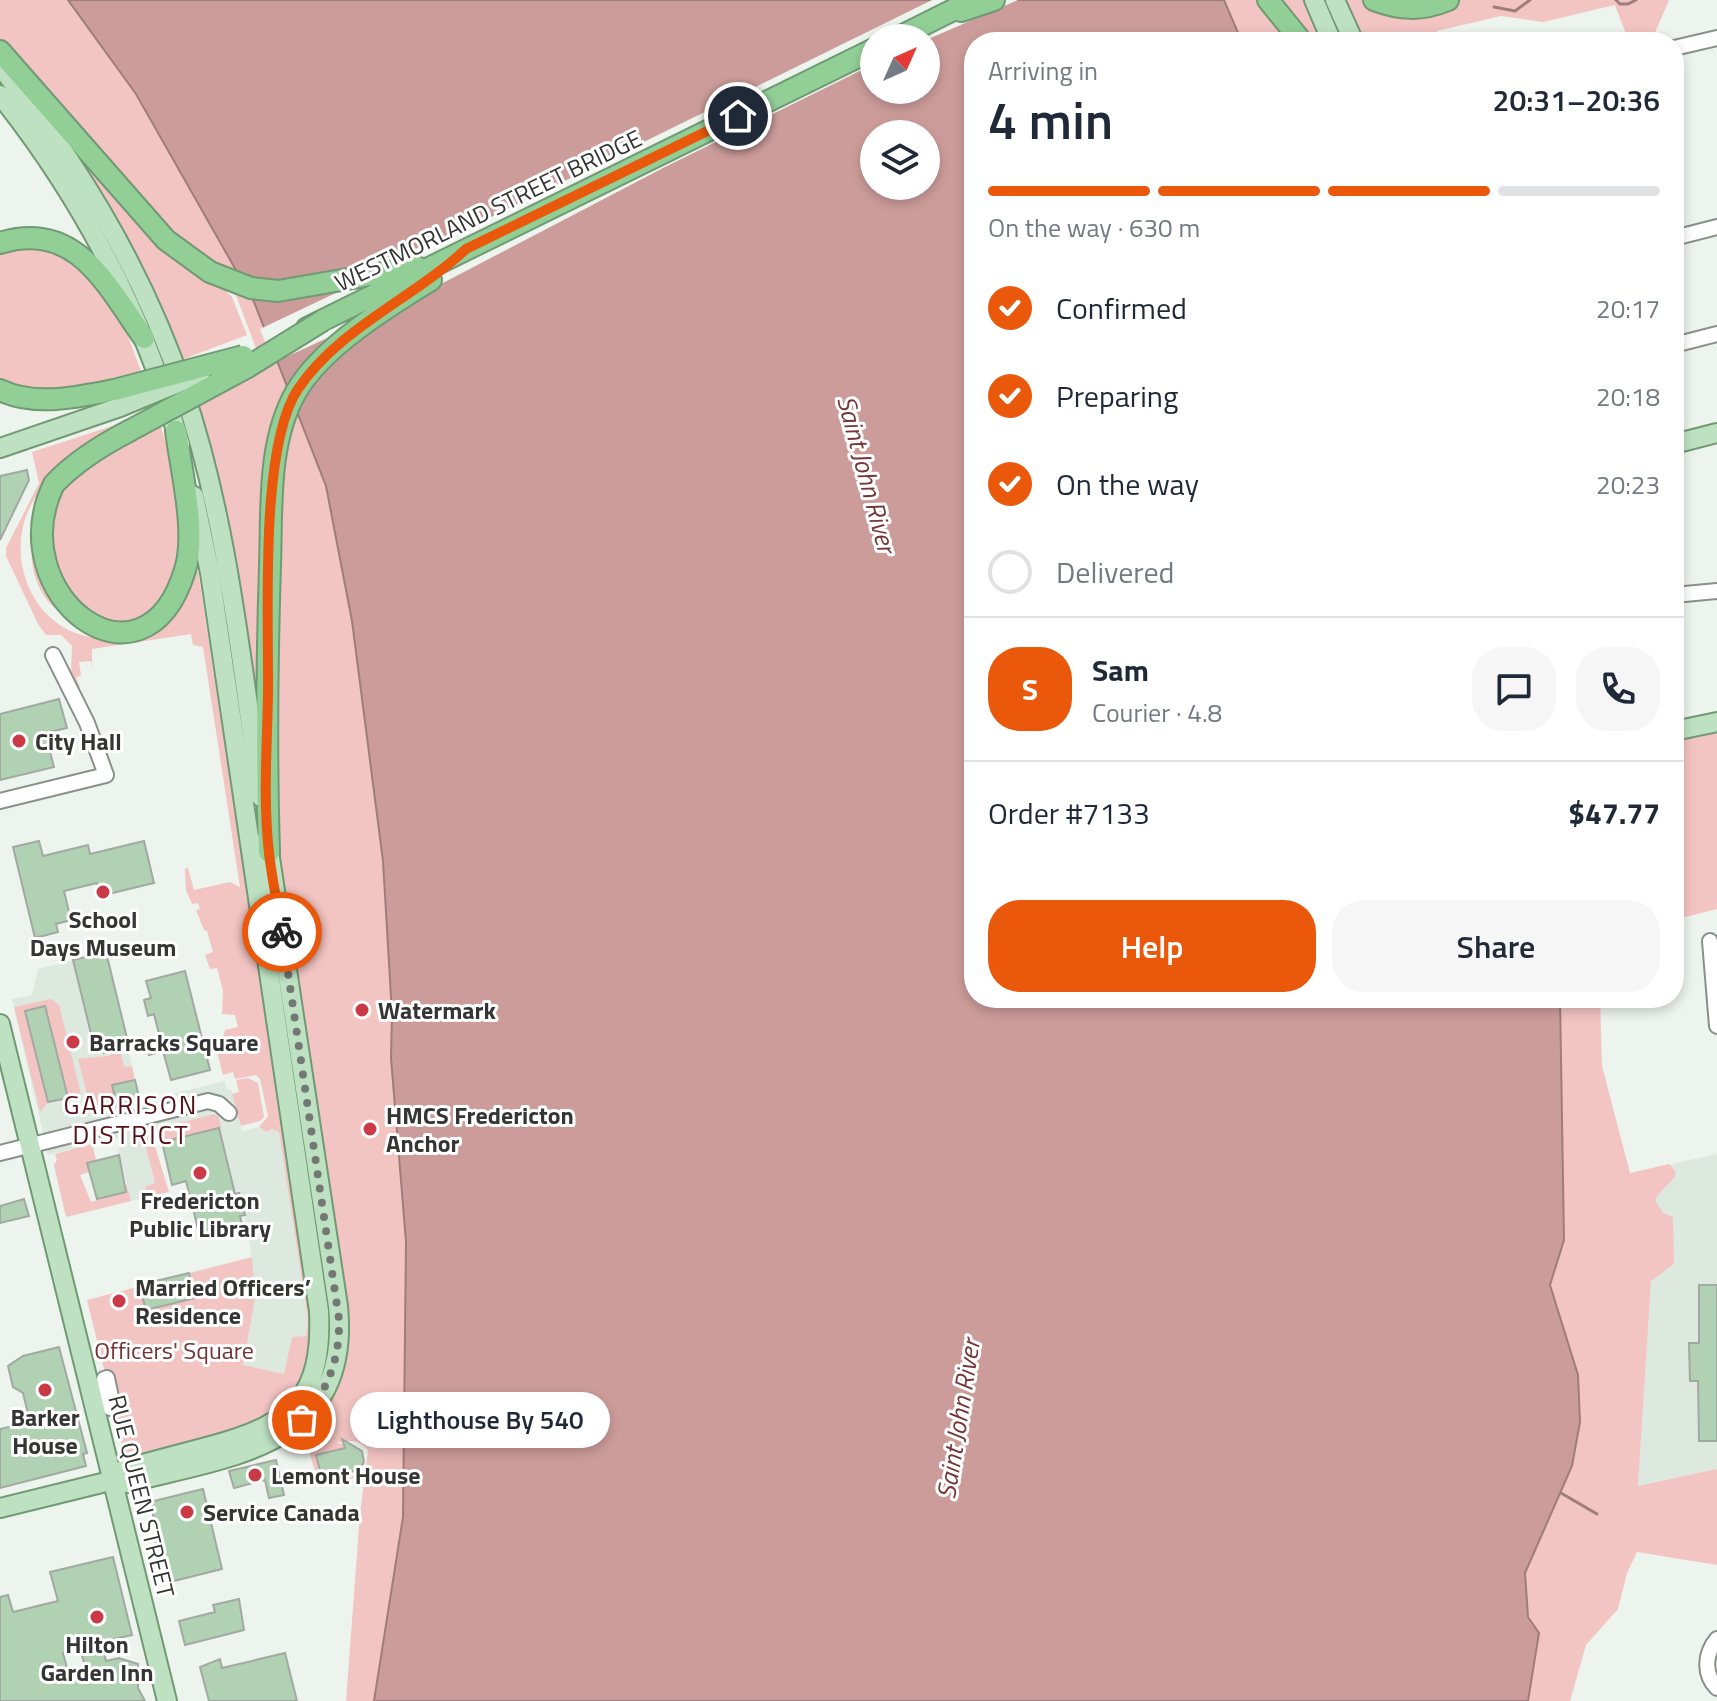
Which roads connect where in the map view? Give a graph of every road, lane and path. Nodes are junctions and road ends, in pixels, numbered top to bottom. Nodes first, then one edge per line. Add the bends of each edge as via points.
1 (962, 0) edge
2 (973, 0) edge
3 (994, 0) edge
4 (1314, 0) edge
5 (1335, 0) edge
6 (1374, 0) edge
7 (1448, 0) edge
8 (1274, 5) edge
9 (934, 20) junction
10 (926, 24) edge
11 (1294, 32) edge
12 (1328, 32) edge
13 (1349, 32) edge
14 (1717, 38) edge
15 (1684, 46) edge
16 (0, 51) edge
17 (860, 56) edge
18 (0, 66) edge
19 (0, 95) edge
20 (1717, 227) edge
21 (1684, 235) edge
22 (0, 243) edge
23 (466, 249) junction
24 (437, 264) junction
25 (322, 321) junction
26 (1717, 334) edge
27 (144, 338) junction
28 (1684, 342) edge
29 (0, 390) edge
30 (117, 398) junction
31 (176, 431) junction
32 (1717, 433) edge
33 (1684, 441) edge
34 (0, 448) edge
35 (28, 573) dead end
36 (1717, 591) edge
37 (1684, 594) edge
38 (39, 596) dead end
39 (53, 655) dead end
40 (1717, 722) edge
41 (1684, 729) edge
42 (0, 801) edge
43 (269, 852) junction
44 (1710, 941) dead end
45 (0, 1024) edge
46 (1717, 1026) edge
47 (229, 1113) dead end
48 (29, 1145) junction
49 (0, 1153) edge
50 (146, 1478) junction
51 (114, 1480) junction
52 (0, 1508) edge
53 (126, 1529) junction
54 (1717, 1639) edge
55 (1717, 1688) edge
56 (167, 1701) edge

1 - 9 highway
2 - 9 highway
3 - 9 highway
4 - 12 main road
5 - 13 main road
6 - 7 highway via 1410,9
8 - 11 highway
9 - 10 highway
14 - 15 street
16 - 24 highway via 186,257 227,280 251,288 305,289
17 - 23 highway, WESTMORLAND STREET BRIDGE
18 - 43 main road via 56,139 109,224 184,393 215,504
19 - 27 main road via 72,197
20 - 21 street
22 - 27 highway via 42,237 72,249 102,278
23 - 24 highway, WESTMORLAND STREET BRIDGE
23 - 43 highway via 325,357 285,414 271,532
24 - 25 highway, WESTMORLAND STREET BRIDGE
25 - 30 highway, WESTMORLAND STREET BRIDGE, bridge via 243,356
25 - 35 highway, bridge via 129,431 52,485 27,532
26 - 28 street
27 - 31 main road
29 - 30 highway, WESTMORLAND STREET BRIDGE via 48,399
30 - 34 main road
31 - 38 highway via 188,524 186,567 162,609 133,628 99,633 69,624
31 - 51 main road via 210,573 320,1336 313,1377 303,1397 279,1421 252,1435 124,1469
32 - 33 main road
36 - 37 street
39 - 42 street via 106,775
40 - 41 main road
43 - 50 main road via 338,1306 339,1345 327,1386 292,1429 245,1453
44 - 46 street
45 - 48 main road, RUE QUEEN STREET
47 - 48 street via 208,1101
48 - 49 street
48 - 51 main road, RUE QUEEN STREET
50 - 51 main road
50 - 53 main road via 133,1497
51 - 52 main road
51 - 53 main road, RUE QUEEN STREET
53 - 56 main road, RUE QUEEN STREET
54 - 55 street via 1707,1663

